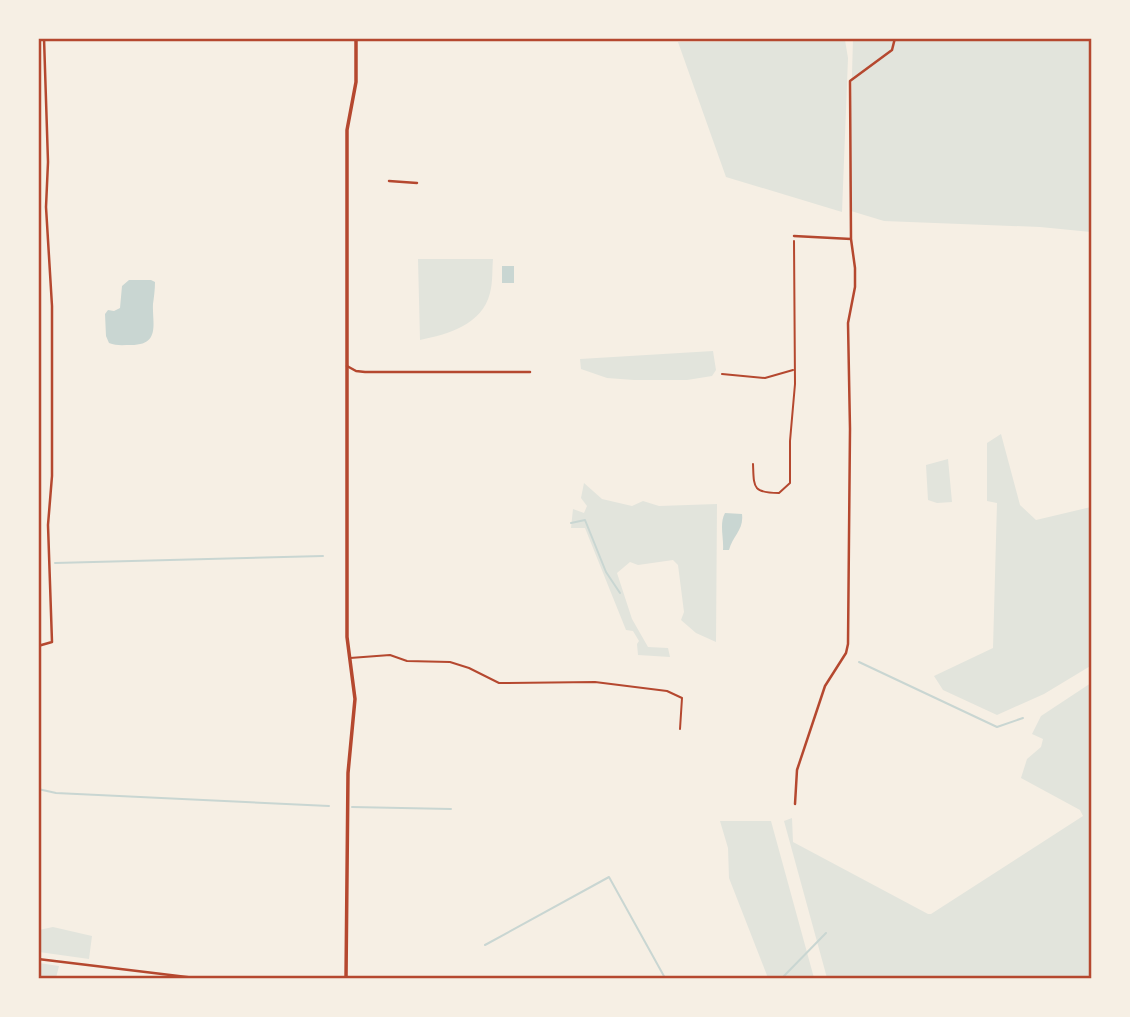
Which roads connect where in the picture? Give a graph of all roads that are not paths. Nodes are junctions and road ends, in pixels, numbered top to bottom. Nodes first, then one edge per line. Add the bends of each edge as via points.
1 (44, 38) edge
2 (356, 38) edge
3 (895, 38) edge
4 (388, 181) dead end
5 (417, 183) dead end
6 (794, 236) road end
7 (852, 239) junction
8 (347, 366) junction
9 (530, 372) dead end
10 (38, 646) edge
11 (349, 658) junction
12 (680, 729) dead end
13 (795, 804) dead end
14 (38, 958) edge
15 (195, 978) edge
16 (346, 978) edge

1 - 10 street via 52,295 48,526 52,642
2 - 8 street via 356,82 347,131
3 - 7 street via 892,50 850,81
4 - 5 street
6 - 7 street
7 - 13 street via 848,644 825,686 797,770
8 - 9 street via 365,372
8 - 11 street
11 - 12 lane via 390,655 407,661 450,662 499,683 595,682 667,691 682,698
11 - 16 street via 355,699 348,773
14 - 15 street

